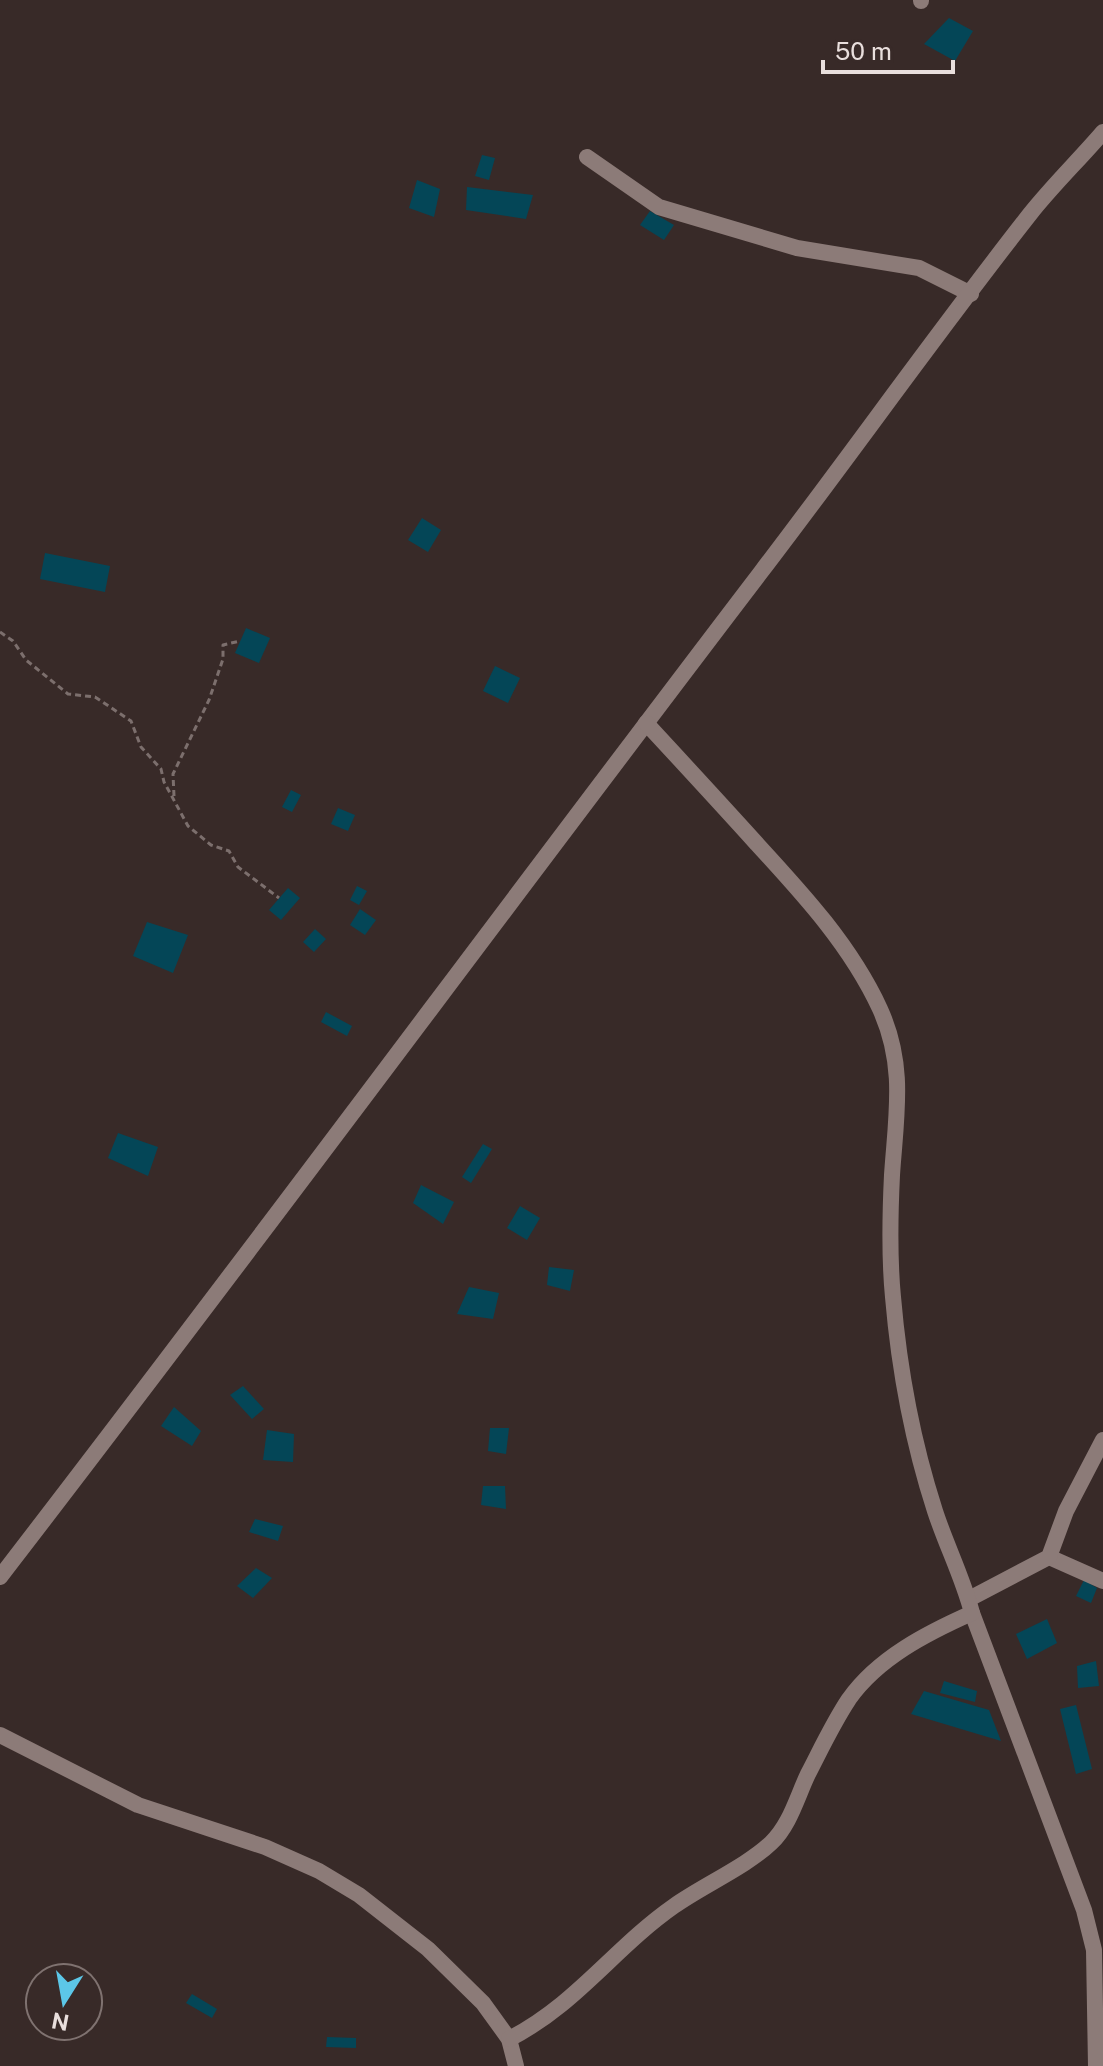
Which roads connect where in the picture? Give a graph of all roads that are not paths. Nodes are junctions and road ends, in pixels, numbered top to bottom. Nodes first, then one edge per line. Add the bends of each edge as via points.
1 (1103, 132) edge
2 (587, 157) dead end
3 (971, 294) junction
4 (646, 723) junction
5 (1103, 1440) edge
6 (1049, 1557) junction
7 (0, 1577) edge
8 (1103, 1581) edge
9 (970, 1606) junction
10 (0, 1735) edge
11 (509, 2039) junction
12 (516, 2066) edge
13 (1096, 2066) edge

1 - 3 street via 1032,211
2 - 3 street via 659,207 797,248 919,268
3 - 4 street
4 - 7 street
4 - 9 street via 826,924 879,1008 895,1049 899,1091 890,1234 892,1296 910,1411 935,1510
5 - 6 street
6 - 8 street
6 - 9 street
9 - 11 street via 862,1684 770,1844 673,1907 559,2009
9 - 13 street via 1084,1910 1094,1950
10 - 11 street via 138,1805 265,1847 319,1871 428,1949 483,2003
11 - 12 street

